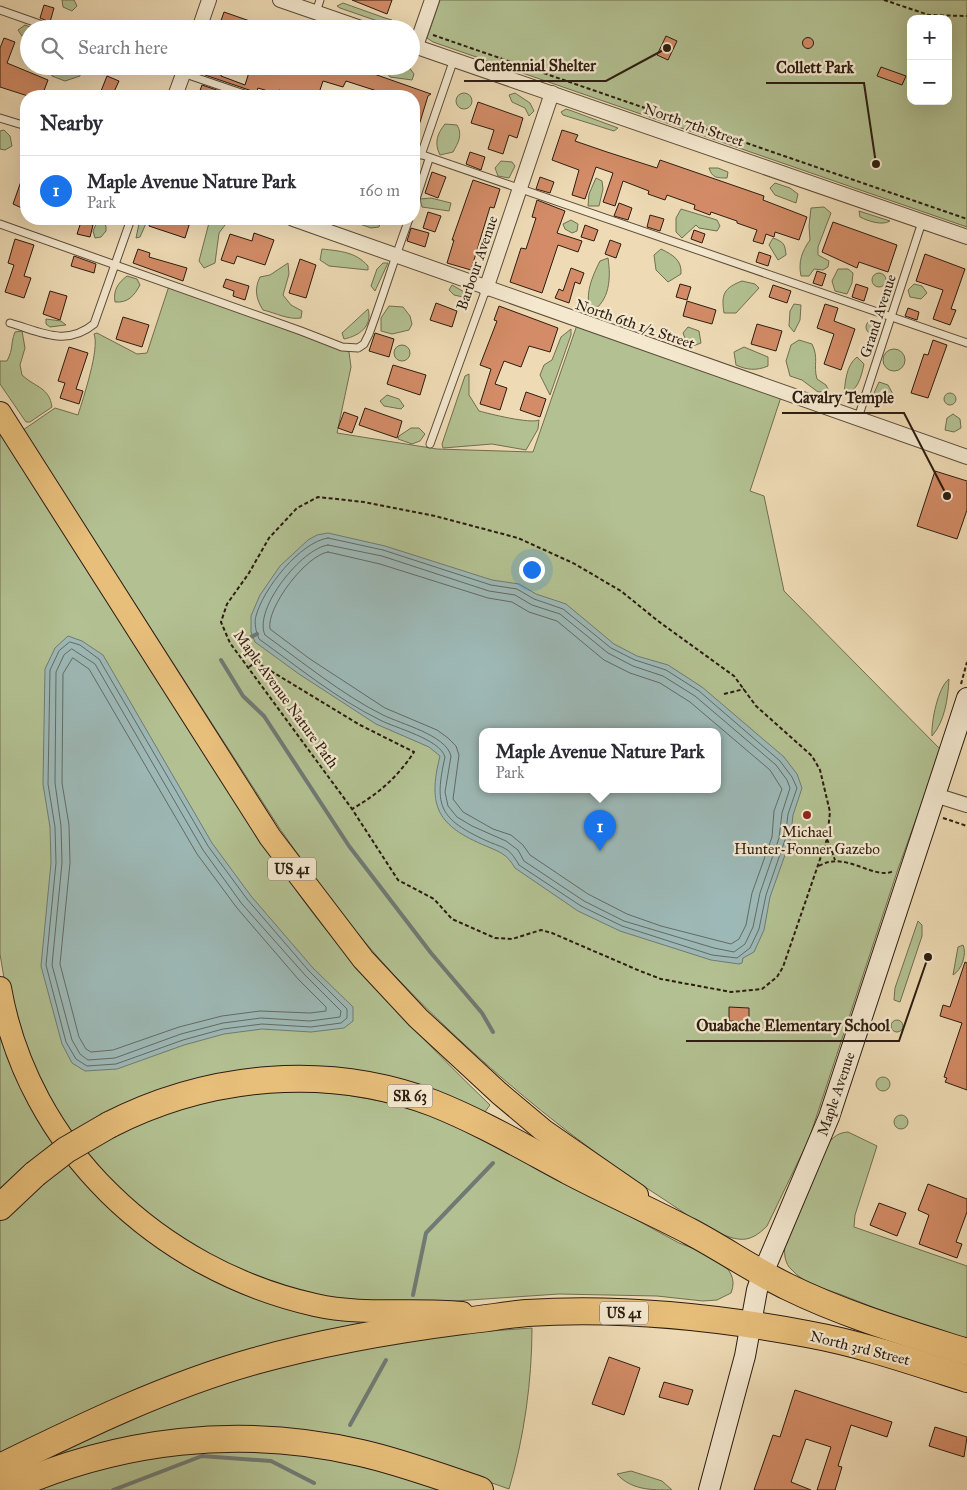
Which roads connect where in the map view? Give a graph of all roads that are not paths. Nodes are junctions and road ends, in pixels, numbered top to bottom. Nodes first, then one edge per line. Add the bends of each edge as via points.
1 (209, 0) edge
2 (280, 0) edge
3 (432, 0) edge
4 (318, 6) edge
5 (0, 10) edge
6 (28, 20) edge
7 (202, 20) edge
8 (346, 20) edge
9 (420, 33) edge
10 (420, 47) edge
11 (454, 59) junction
12 (182, 75) edge
13 (197, 75) edge
14 (177, 90) edge
15 (235, 90) edge
16 (552, 93) junction
17 (0, 118) edge
18 (20, 124) edge
19 (420, 145) edge
20 (420, 154) edge
21 (429, 159) junction
22 (420, 187) edge
23 (520, 190) junction
24 (922, 222) junction
25 (0, 224) edge
26 (129, 225) edge
27 (309, 225) edge
28 (407, 225) edge
29 (967, 237) edge
30 (396, 257) junction
31 (116, 265) junction
32 (486, 289) junction
33 (892, 318) junction
34 (10, 323) dead end
35 (967, 343) edge
36 (0, 413) edge
37 (858, 418) junction
38 (430, 444) dead end
39 (967, 457) edge
40 (964, 692) edge
41 (935, 795) junction
42 (967, 805) edge
43 (0, 988) edge
44 (0, 1207) edge
45 (689, 1231) junction
46 (763, 1272) junction
47 (497, 1317) junction
48 (751, 1325) junction
49 (967, 1352) edge
50 (967, 1379) edge
51 (0, 1467) edge
52 (5, 1490) edge
53 (480, 1490) edge
54 (708, 1490) edge

1 - 7 street
2 - 4 street
3 - 9 street
4 - 8 street
5 - 6 lane
10 - 11 street, North 7th Street
11 - 16 street, North 7th Street
11 - 19 lane
12 - 14 street
13 - 15 lane
16 - 23 street, Barbour Avenue
16 - 24 street, North 7th Street
17 - 18 lane
20 - 21 lane
21 - 22 lane
21 - 23 lane
23 - 32 street, Barbour Avenue
23 - 33 lane
24 - 29 street, North 7th Street
24 - 33 lane, Grand Avenue
25 - 31 lane
26 - 31 lane
27 - 30 street, North 6th 1/2 Street
28 - 30 lane
30 - 31 lane via 369,334 358,348 342,348
30 - 32 street, North 6th 1/2 Street
31 - 34 lane via 94,324 84,332 62,338
32 - 37 street, North 6th 1/2 Street
32 - 38 lane, Barbour Avenue
33 - 35 lane
33 - 37 lane, Grand Avenue
36 - 45 main road, US 41 via 270,837 363,959 450,1050 543,1130
37 - 39 street, North 6th 1/2 Street
40 - 41 main road, Maple Avenue
41 - 42 street
41 - 46 main road, Maple Avenue via 829,1116
43 - 47 main road, US 41 via 15,1048 47,1116 93,1177 122,1207 166,1242 217,1272 316,1306 340,1310 449,1312
44 - 45 highway, SR 63, bridge via 35,1174 73,1146 138,1110 177,1095 227,1084 295,1078 372,1086 431,1103 486,1127 603,1190
45 - 46 highway, US 41
46 - 48 main road, Maple Avenue
46 - 49 highway, North 3rd Street / US 41 via 837,1308
47 - 48 highway, US 41 via 554,1312 634,1313
47 - 51 highway via 401,1329 253,1361 116,1411
48 - 50 highway, North 3rd Street / US 41 via 859,1346
48 - 54 main road, Maple Avenue via 746,1356
52 - 53 highway via 67,1465 122,1450 224,1437 272,1439 361,1453

